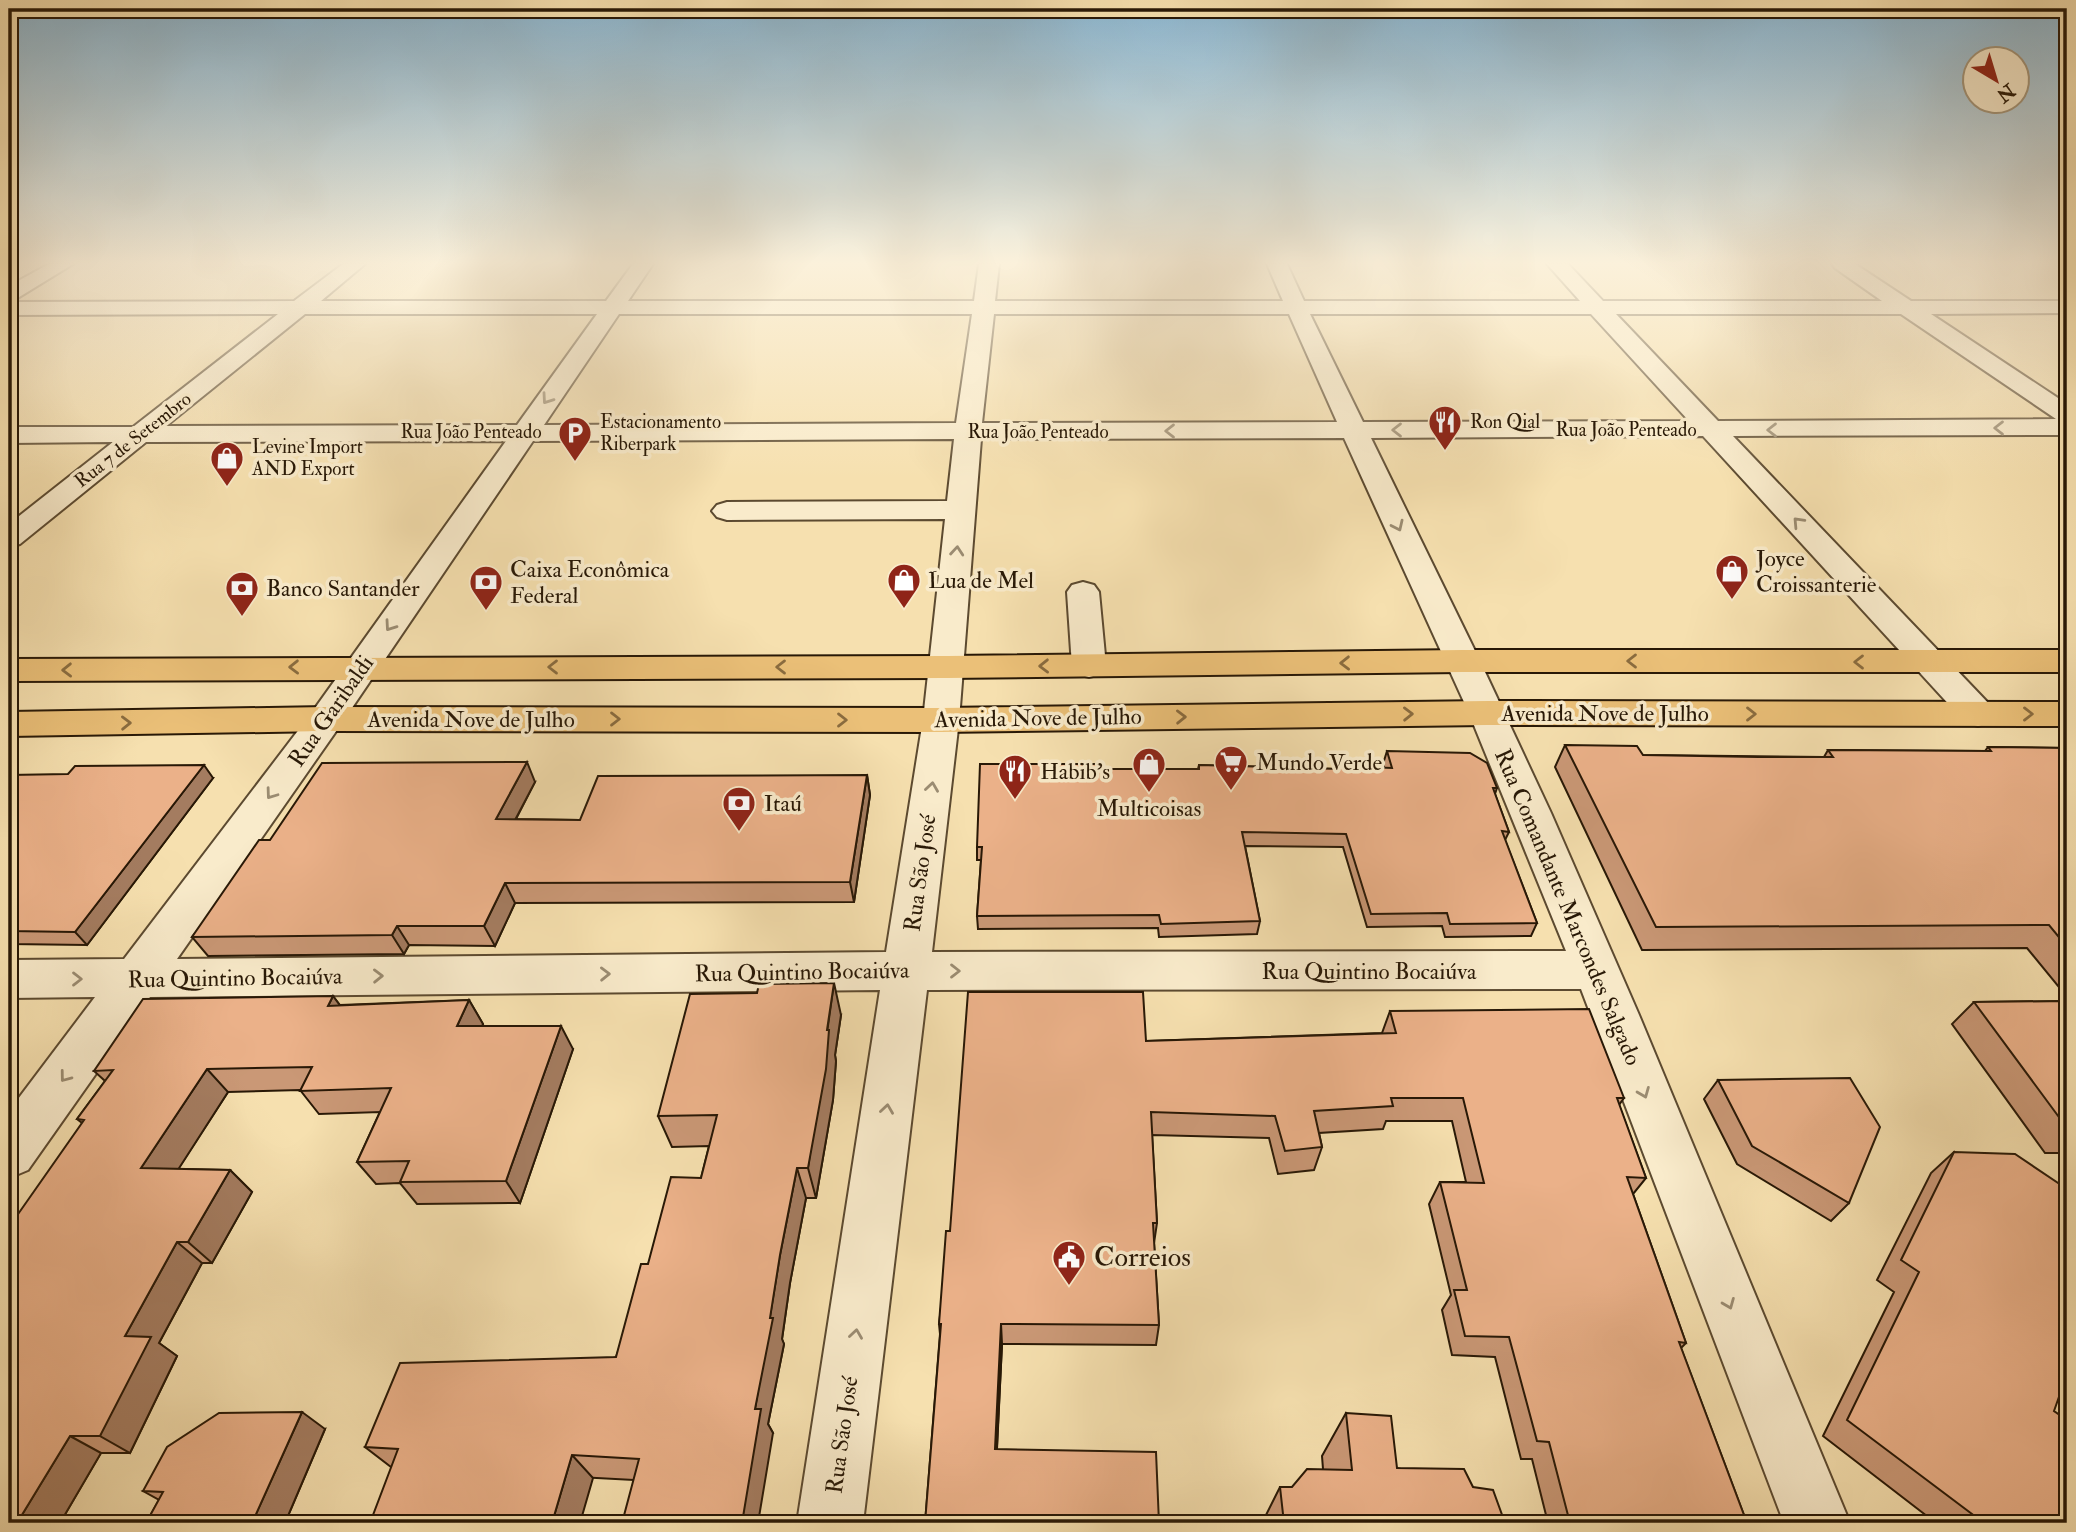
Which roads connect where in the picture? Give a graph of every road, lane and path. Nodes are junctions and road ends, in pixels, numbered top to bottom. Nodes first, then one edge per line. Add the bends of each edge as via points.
1 (280, 335) edge
2 (592, 335) edge
3 (979, 335) edge
4 (1310, 335) edge
5 (1625, 335) edge
6 (1950, 335) edge
7 (2067, 415) edge
8 (2067, 427) edge
9 (1353, 430) junction
10 (1713, 430) junction
11 (524, 431) junction
12 (968, 432) junction
13 (141, 434) junction
14 (9, 435) edge
15 (961, 510) junction
16 (727, 511) dead end
17 (9, 538) edge
18 (1083, 592) dead end
19 (1462, 661) junction
20 (2067, 661) edge
21 (1927, 662) junction
22 (1089, 666) junction
23 (362, 667) junction
24 (947, 667) junction
25 (9, 670) edge
26 (1487, 713) junction
27 (1978, 714) junction
28 (2067, 714) edge
29 (326, 719) junction
30 (941, 720) junction
31 (9, 724) edge
32 (906, 971) junction
33 (1595, 971) junction
34 (9, 979) edge
35 (138, 979) junction
36 (9, 1153) edge
37 (830, 1523) edge
38 (1817, 1523) edge

1 - 13 street, Rua 7 de Setembro
2 -> 11 street, Rua Garibaldi
3 - 12 street, Rua São José
4 - 9 street, Rua Comandante Marcondes Salgado
5 - 10 street
6 - 7 street
8 -> 10 street, Rua João Penteado
10 -> 9 street, Rua João Penteado
9 -> 12 street, Rua João Penteado
9 -> 19 street, Rua Comandante Marcondes Salgado
21 -> 10 street
11 - 12 street, Rua João Penteado
11 - 13 street, Rua João Penteado
11 -> 23 street, Rua Garibaldi
12 - 15 street, Rua São José
13 - 14 street, Rua João Penteado
13 - 17 street, Rua 7 de Setembro
15 - 16 street
24 -> 15 street, Rua São José
18 - 22 street
21 -> 19 main road
19 -> 22 main road
19 - 26 street, Rua Comandante Marcondes Salgado
20 - 21 main road
21 - 27 street
22 -> 24 main road
24 -> 23 main road
23 -> 25 main road
23 - 29 street, Rua Garibaldi
24 - 30 street, Rua São José
26 -> 27 main road, Avenida Nove de Julho
30 -> 26 main road, Avenida Nove de Julho
26 - 33 street, Rua Comandante Marcondes Salgado
27 -> 28 main road, Avenida Nove de Julho
29 -> 30 main road, Avenida Nove de Julho
31 -> 29 main road, Avenida Nove de Julho
29 -> 35 street, Rua Garibaldi
32 -> 30 street, Rua São José
32 -> 33 street, Rua Quintino Bocaiúva
35 -> 32 street, Rua Quintino Bocaiúva
37 -> 32 street, Rua São José
33 -> 38 street, Rua Comandante Marcondes Salgado
34 -> 35 street, Rua Quintino Bocaiúva
35 -> 36 street, Rua Garibaldi

